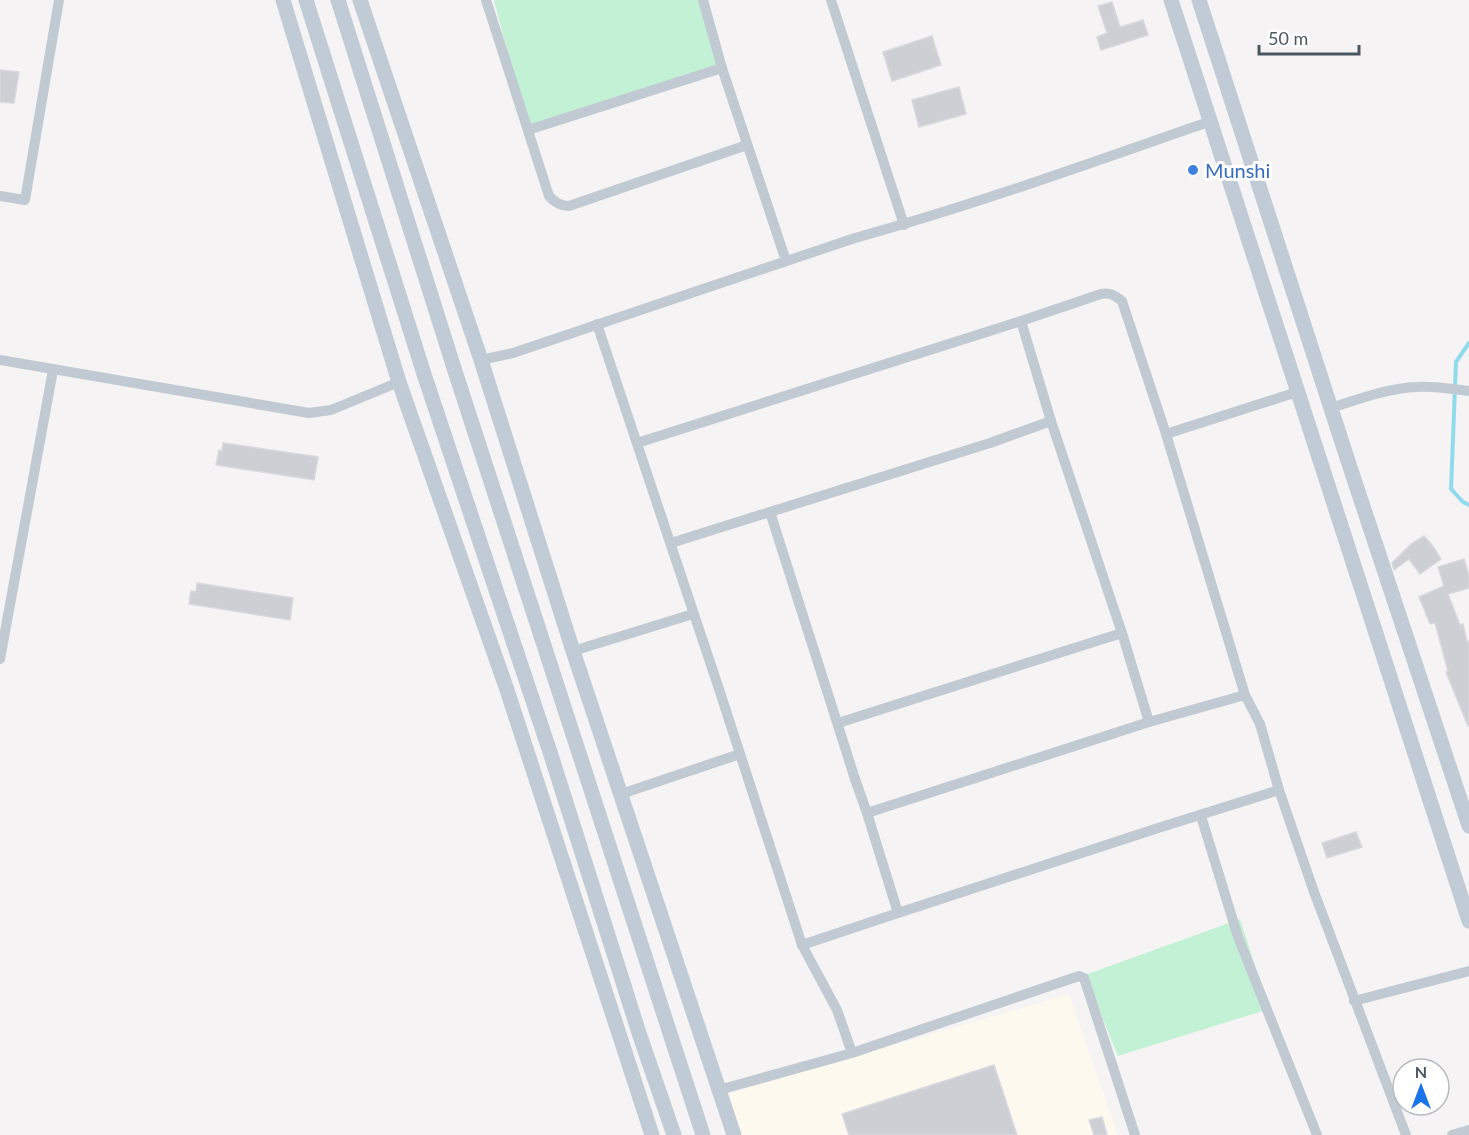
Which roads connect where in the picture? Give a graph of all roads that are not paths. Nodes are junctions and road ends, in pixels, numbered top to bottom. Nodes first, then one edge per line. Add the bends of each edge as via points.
1 (59, 0) edge
2 (283, 0) edge
3 (306, 0) edge
4 (338, 0) edge
5 (360, 0) edge
6 (486, 0) edge
7 (702, 0) edge
8 (831, 0) edge
9 (1171, 0) edge
10 (1199, 0) edge
11 (354, 52) junction
12 (303, 68) junction
13 (722, 68) junction
14 (383, 70) junction
15 (334, 88) junction
16 (1211, 121) junction
17 (528, 130) junction
18 (747, 145) junction
19 (0, 196) edge
20 (904, 225) junction
21 (786, 261) junction
22 (1021, 321) junction
23 (597, 324) junction
24 (0, 360) edge
25 (481, 360) junction
26 (52, 370) junction
27 (399, 382) junction
28 (1469, 391) edge
29 (1297, 392) junction
30 (1331, 408) junction
31 (1051, 421) junction
32 (1166, 434) junction
33 (637, 443) junction
34 (1348, 460) junction
35 (1322, 469) junction
36 (770, 512) junction
37 (671, 543) junction
38 (693, 614) junction
39 (1122, 633) junction
40 (573, 651) junction
41 (0, 659) edge
42 (1245, 695) junction
43 (1149, 722) junction
44 (838, 723) junction
45 (740, 754) junction
46 (1279, 790) junction
47 (621, 794) junction
48 (867, 813) junction
49 (1201, 816) junction
50 (1469, 826) edge
51 (898, 913) junction
52 (1469, 921) edge
53 (802, 945) junction
54 (1469, 971) edge
55 (1354, 1001) junction
56 (852, 1053) junction
57 (719, 1090) junction
58 (1469, 1130) edge
59 (652, 1135) edge
60 (674, 1135) edge
61 (703, 1135) edge
62 (734, 1135) edge
63 (1135, 1135) edge
64 (1317, 1135) edge
65 (1406, 1135) edge
66 (1452, 1135) edge

1 - 19 street via 25,200
2 - 12 street
3 - 15 street
4 - 11 street
5 - 14 street
6 - 17 street
7 - 13 street
8 - 20 street
9 - 16 street
10 - 30 street
11 - 14 street
11 - 61 street
12 - 15 street
12 - 27 street
13 - 17 street
13 - 18 street
14 - 25 street
15 - 60 street via 420,363
16 - 20 street
16 - 29 street
17 - 18 street via 549,196 564,206
18 - 21 street
20 - 21 street
21 - 23 street
22 - 31 street
22 - 32 street via 1101,294 1122,301
22 - 33 street
23 - 25 street
23 - 33 street
24 - 26 street
25 - 40 street
26 - 27 street via 309,413 331,410
26 - 41 street
27 - 59 street via 506,687
28 - 30 street via 1420,387 1393,390
29 - 32 street
29 - 35 street
30 - 34 street
31 - 36 street
31 - 39 street
32 - 42 street
33 - 37 street
34 - 35 street
34 - 50 street
35 - 52 street
36 - 37 street
36 - 44 street
37 - 38 street
38 - 40 street
38 - 45 street
39 - 43 street
39 - 44 street
40 - 47 street
42 - 43 street
42 - 46 street via 1260,724
43 - 48 street
44 - 48 street
45 - 47 street
45 - 53 street
46 - 49 street
46 - 55 street
47 - 57 street
48 - 51 street
49 - 51 street
49 - 64 street via 1238,937
51 - 53 street
53 - 56 street via 837,1010
54 - 55 street
55 - 65 street
56 - 57 street
56 - 63 street via 1082,977
57 - 62 street
58 - 66 street

